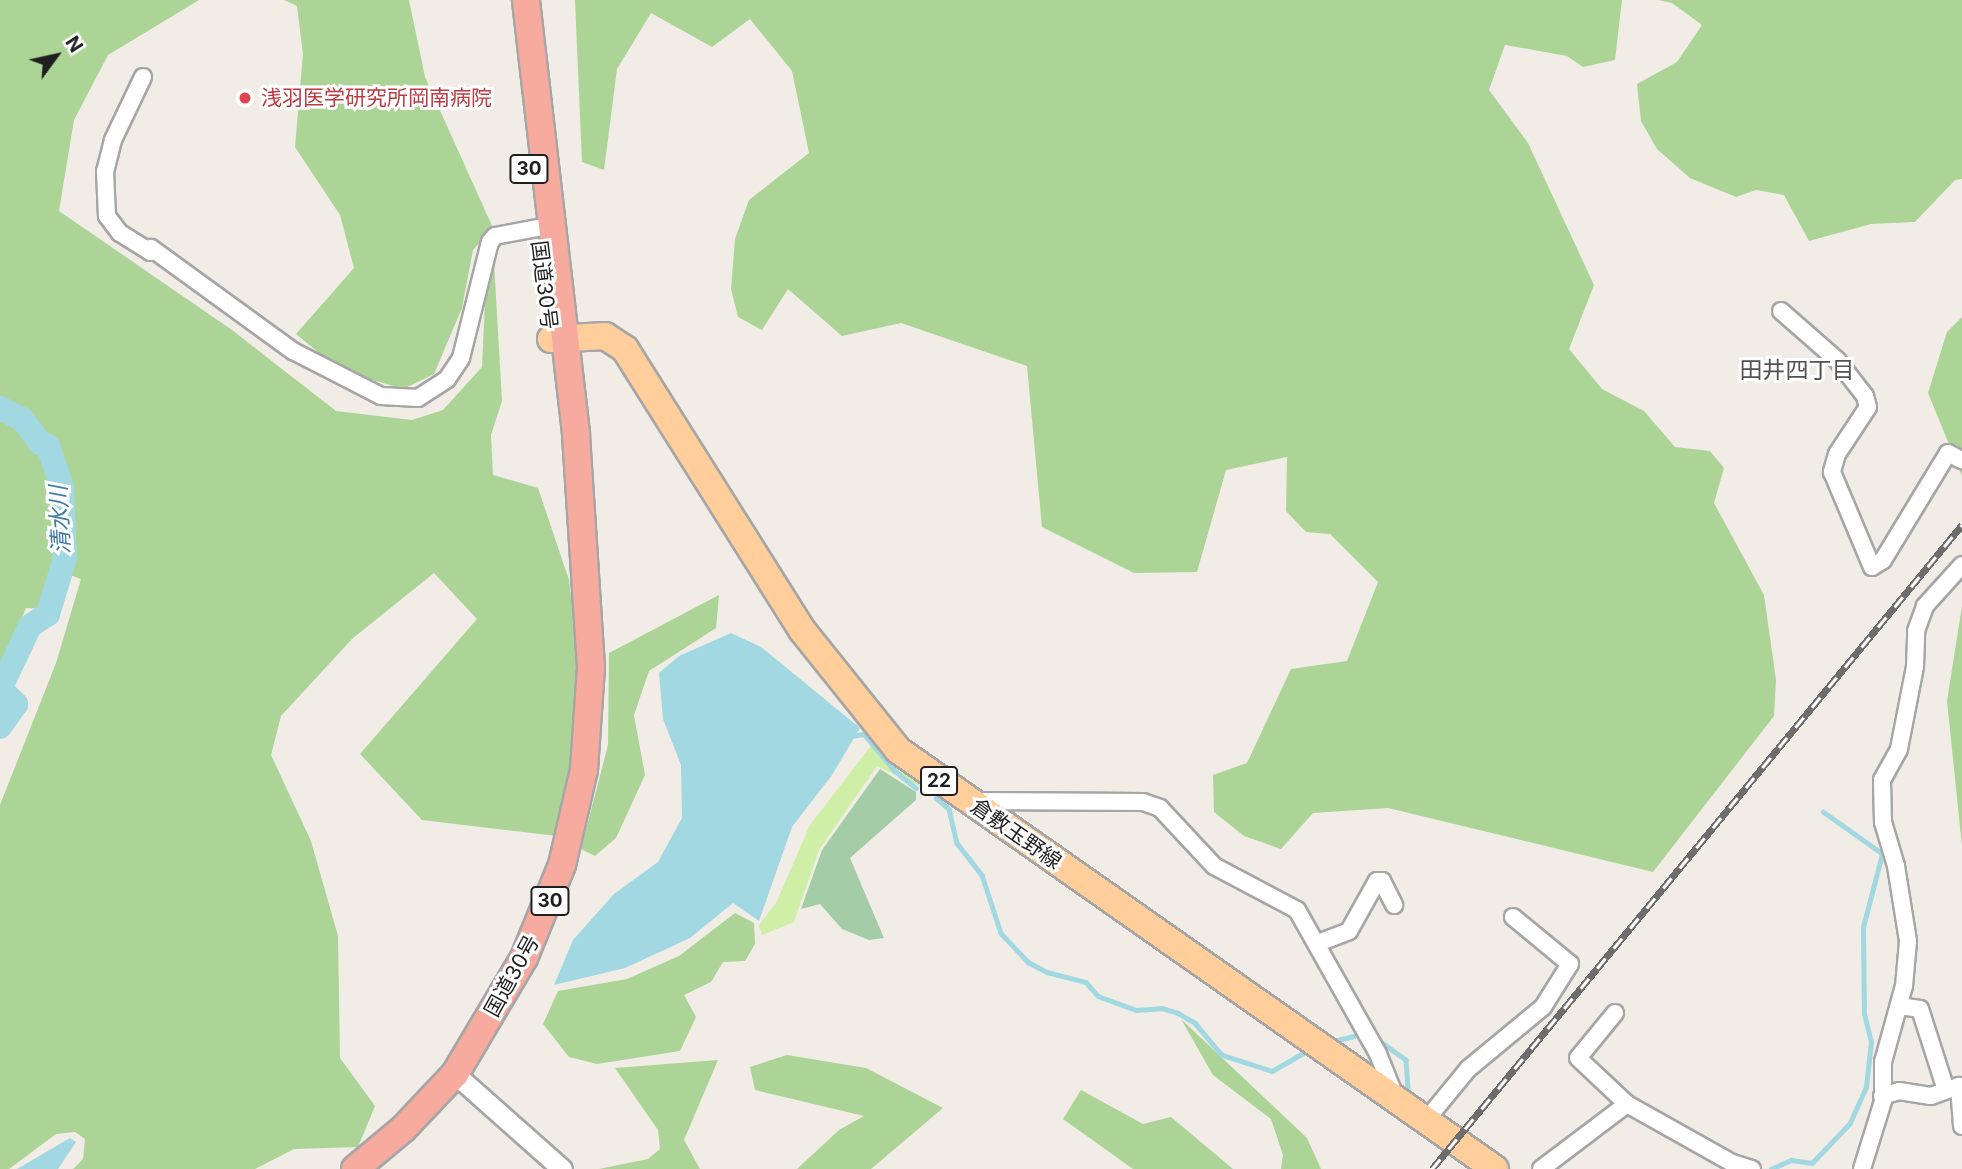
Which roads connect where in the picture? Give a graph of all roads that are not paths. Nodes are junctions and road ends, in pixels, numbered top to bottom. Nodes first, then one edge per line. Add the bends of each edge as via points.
1 (507, 0) edge
2 (526, 0) edge
3 (143, 77) dead end
4 (545, 226) junction
5 (1781, 311) dead end
6 (558, 337) junction
7 (1962, 460) edge
8 (1962, 565) edge
9 (968, 801) junction
10 (1394, 905) dead end
11 (1513, 917) dead end
12 (1318, 943) junction
13 (1899, 1006) junction
14 (1615, 1013) dead end
15 (455, 1074) junction
16 (1945, 1090) junction
17 (1395, 1096) junction
18 (1882, 1096) junction
19 (1627, 1104) junction
20 (1427, 1119) junction
21 (1962, 1126) edge
22 (1486, 1166) edge
23 (355, 1169) edge
24 (562, 1169) edge
25 (1541, 1169) edge
26 (1752, 1169) edge
27 (1862, 1169) edge

1 - 4 highway, 国道30号 / 30
2 - 4 highway, 国道30号 / 30
3 - 4 street via 113,140 104,172 107,216 120,233 150,252 151,248 293,351 381,396 418,398 447,379 461,358 490,242
4 - 6 highway, 国道30号 / 30
5 - 7 street via 1837,360 1865,396 1868,407 1837,454 1832,472 1872,567 1883,560 1948,453
6 - 9 main road, 倉敷玉野線 / 22 via 605,336 625,349 757,563 818,650 898,750
6 - 15 highway, 国道30号 / 30 via 584,570 589,716 573,823 541,922
8 - 13 street via 1925,606 1916,631 1913,678 1899,749 1882,780 1883,822 1896,866 1908,941
9 - 12 street via 1143,802 1160,808 1214,866 1297,910
9 - 17 main road, 倉敷玉野線 / 22
10 - 12 street via 1382,881 1377,881 1349,931
11 - 20 street via 1570,964 1543,1007 1468,1069
12 - 17 street
13 - 16 street via 1920,1009
13 - 18 street via 1883,1062
14 - 19 street via 1578,1058
15 - 23 highway, 国道30号 / 30 via 403,1129
15 - 24 street
16 - 18 street via 1931,1096 1899,1091
16 - 21 street via 1959,1086
17 - 20 main road, 倉敷玉野線 / 22
18 - 27 street
19 - 25 street
19 - 26 street via 1732,1163
20 - 22 main road, 倉敷玉野線 / 22

